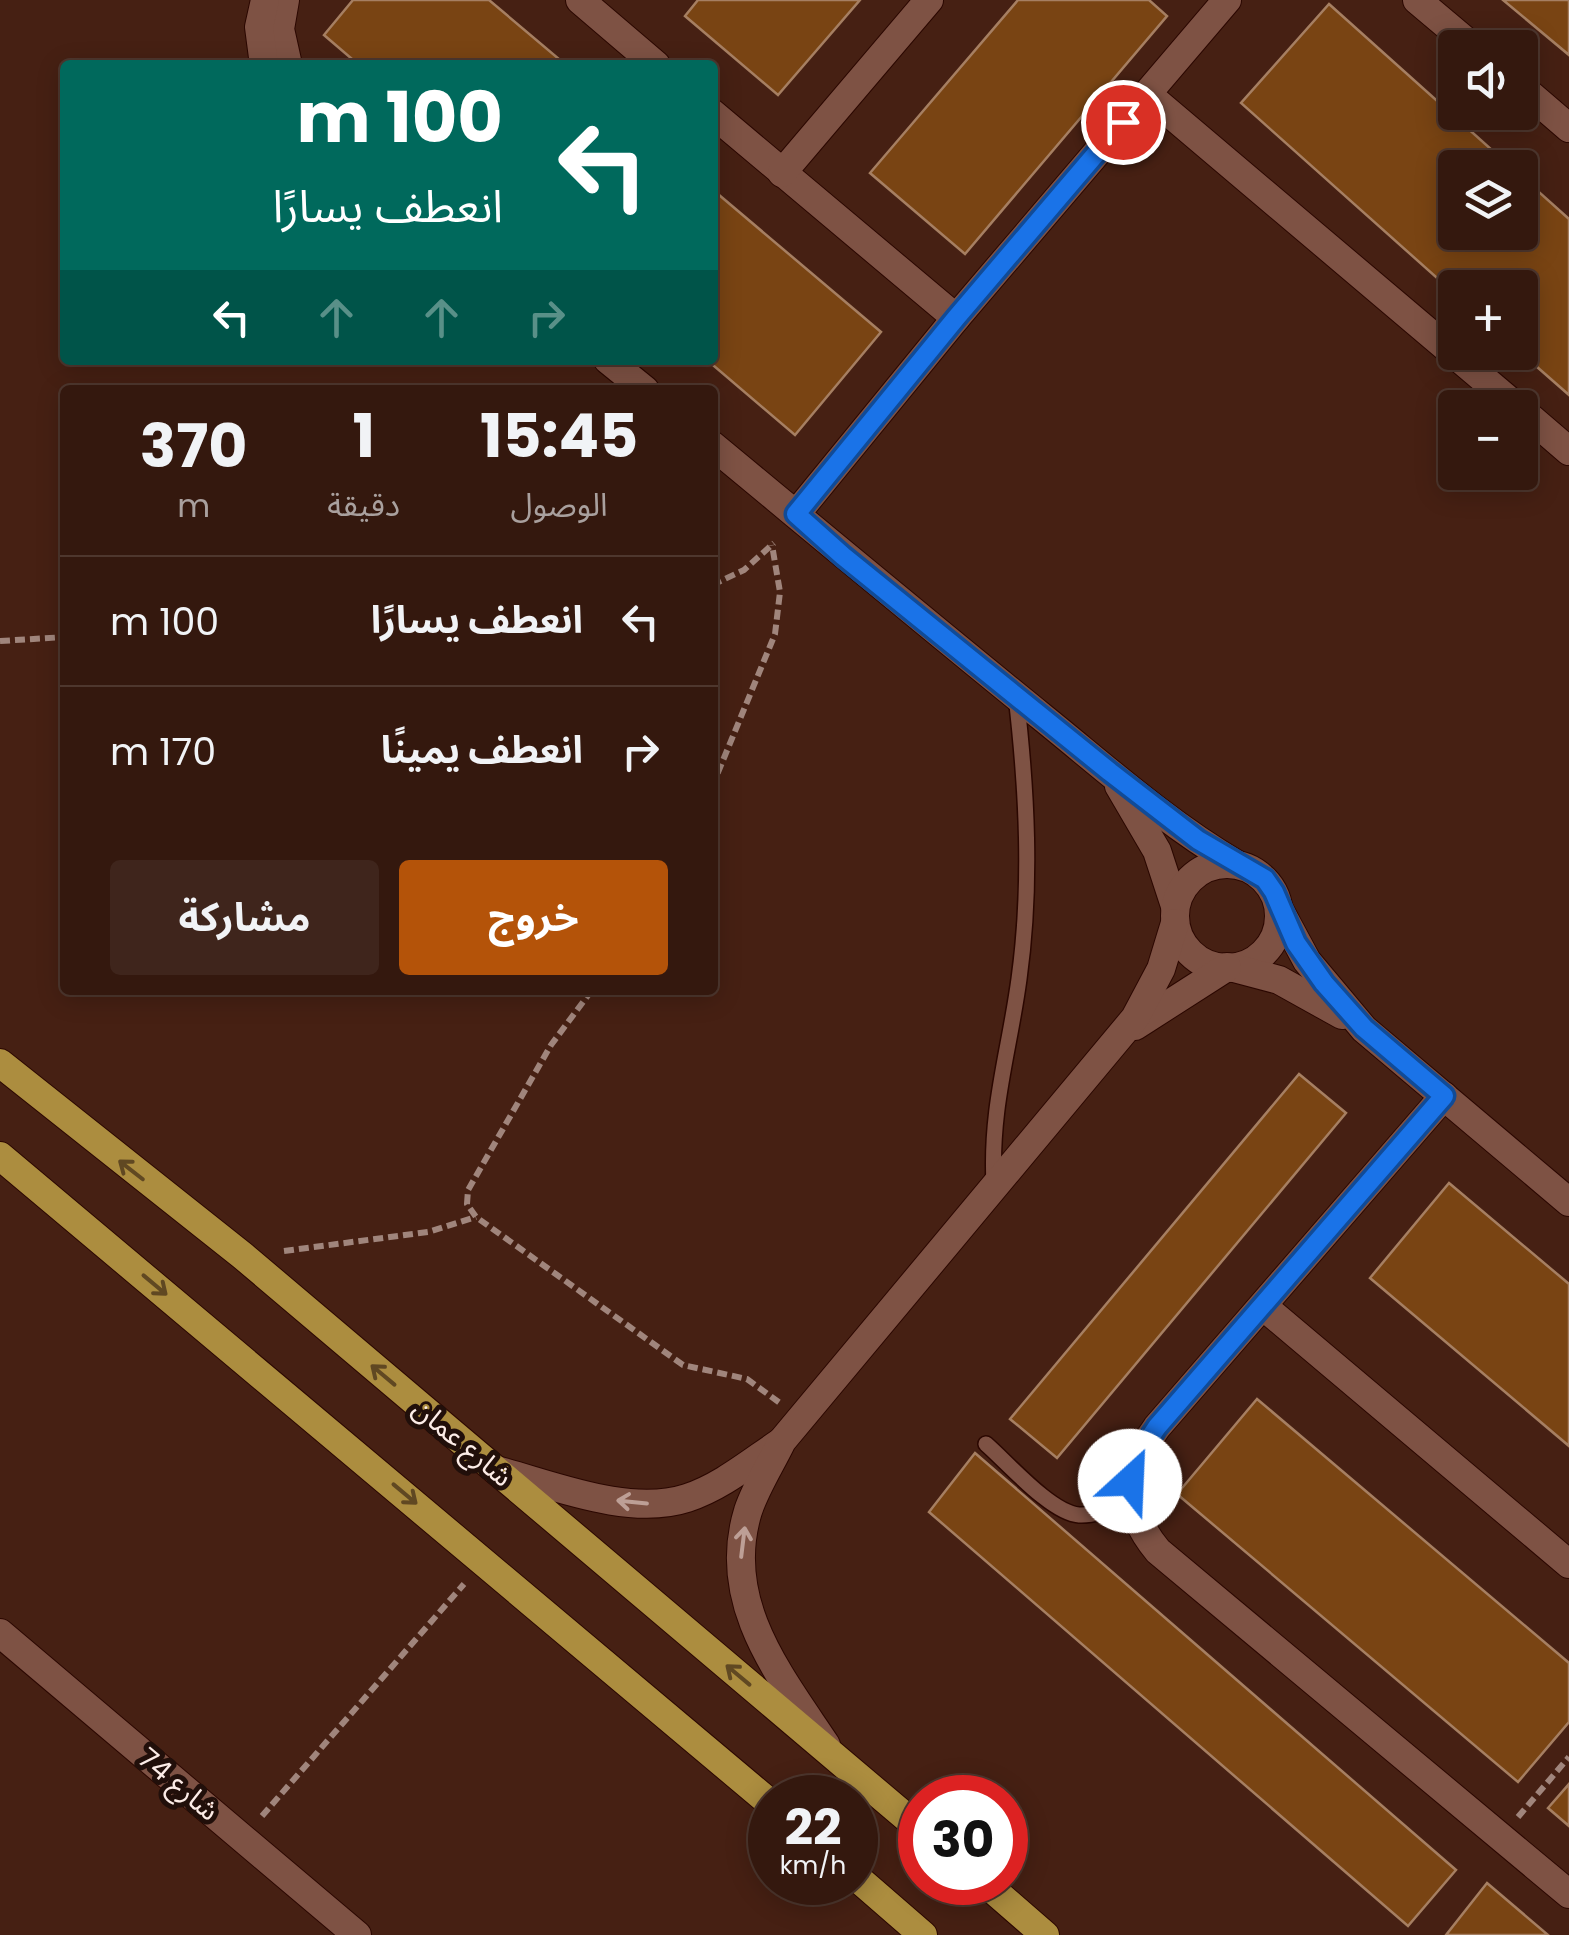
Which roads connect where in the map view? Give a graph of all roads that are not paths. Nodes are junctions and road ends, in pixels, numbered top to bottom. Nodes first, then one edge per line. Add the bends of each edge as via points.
1 (265, 0) edge
2 (285, 0) edge
3 (929, 0) edge
4 (1227, 0) edge
5 (1417, 0) edge
6 (590, 3) edge
7 (1453, 30) edge
8 (263, 60) edge
9 (287, 60) edge
10 (651, 60) edge
11 (1147, 94) junction
12 (1538, 101) edge
13 (718, 118) edge
14 (1569, 128) edge
15 (782, 172) junction
16 (956, 318) junction
17 (614, 365) edge
18 (639, 385) edge
19 (1498, 390) edge
20 (1538, 424) edge
21 (1569, 450) edge
22 (718, 451) edge
23 (796, 514) junction
24 (1016, 696) junction
25 (1110, 772) junction
26 (1236, 864) junction
27 (1279, 909) junction
28 (1175, 914) junction
29 (1231, 968) junction
30 (1364, 1028) junction
31 (1118, 1040) junction
32 (0, 1063) edge
33 (1444, 1096) junction
34 (0, 1156) edge
35 (994, 1187) junction
36 (1569, 1202) edge
37 (1263, 1306) junction
38 (782, 1441) junction
39 (986, 1444) dead end
40 (496, 1470) junction
41 (1132, 1501) junction
42 (1569, 1564) edge
43 (0, 1633) edge
44 (833, 1755) junction
45 (748, 1785) edge
46 (898, 1810) edge
47 (1569, 1894) edge
48 (878, 1896) edge
49 (1011, 1905) edge
50 (357, 1935) edge
51 (923, 1935) edge
52 (1046, 1935) edge

1 - 8 street via 259,27
2 - 9 street via 280,29
3 - 15 street
4 - 11 street
5 - 7 street
6 - 10 street
11 - 16 street
11 - 19 street
12 - 14 street
13 - 15 street
15 - 16 street
16 - 23 street
17 - 18 street
20 - 21 street
22 - 23 street
23 - 24 street
24 - 25 street
24 - 35 lane via 1026,798 1026,914 994,1110
25 - 26 street
25 - 28 street via 1158,851
26 - 27 street via 1265,879
26 - 28 street via 1204,868 1180,891
27 - 29 street via 1274,941 1264,954
27 - 30 street via 1307,960
28 - 29 street via 1189,952
28 - 31 street via 1149,994
29 - 30 street via 1279,980
29 - 31 street
30 - 33 street
31 - 35 street
40 -> 32 main road, شارع عمان
33 - 36 street
33 - 37 street
34 -> 45 main road
35 - 38 street
37 - 41 street via 1135,1460
37 - 42 street
38 -> 40 street via 716,1486 666,1503 625,1503
44 -> 38 street via 767,1656 742,1585 749,1508
39 - 41 lane via 1068,1513 1096,1514
44 -> 40 main road, شارع عمان
41 - 47 street via 1158,1551
43 - 50 street, شارع 74
44 - 46 main road, شارع عمان
48 - 51 main road
49 - 52 main road

